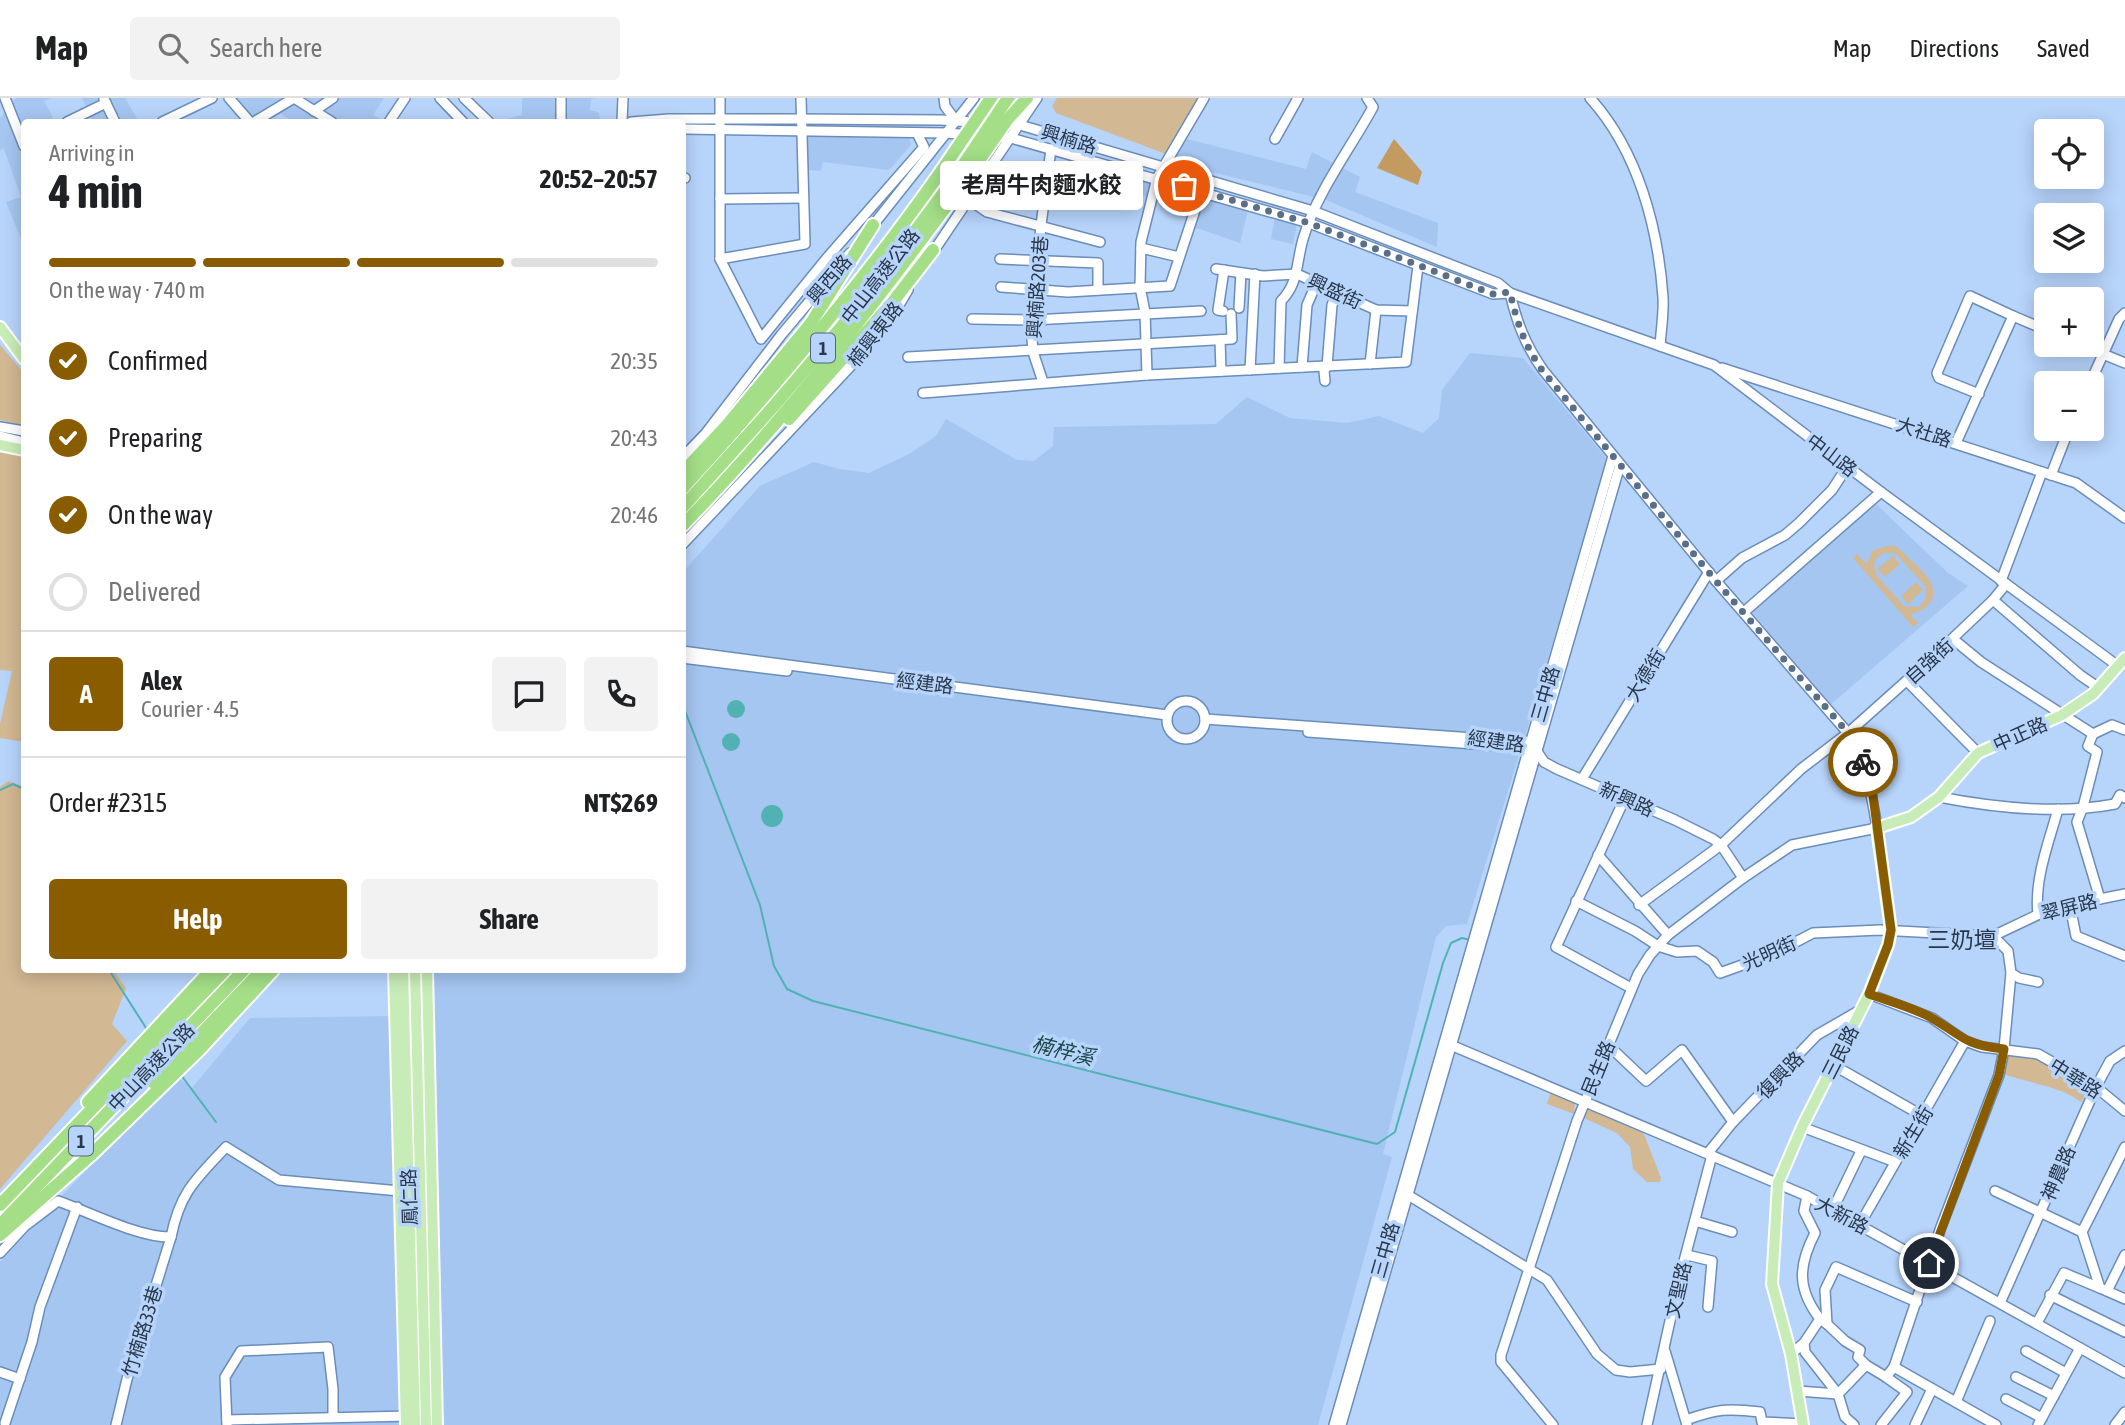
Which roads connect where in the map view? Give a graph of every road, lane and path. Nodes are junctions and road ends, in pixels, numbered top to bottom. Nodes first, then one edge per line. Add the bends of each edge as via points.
1 (5, 98) edge
2 (212, 98) edge
3 (229, 98) edge
4 (294, 98) edge
5 (305, 98) edge
6 (333, 98) edge
7 (405, 98) edge
8 (440, 98) edge
9 (464, 98) edge
10 (561, 98) edge
11 (623, 98) edge
12 (720, 98) edge
13 (801, 98) edge
14 (944, 98) edge
15 (974, 98) edge
16 (991, 98) edge
17 (1008, 98) edge
18 (1027, 98) edge
19 (1037, 98) edge
20 (1203, 98) edge
21 (1298, 98) edge
22 (1367, 98) edge
23 (1590, 98) edge
24 (105, 101) edge
25 (317, 109) junction
26 (721, 118) junction
27 (72, 119) edge
28 (114, 119) edge
29 (179, 119) edge
30 (249, 119) edge
31 (257, 119) edge
32 (329, 119) edge
33 (335, 119) edge
34 (390, 119) edge
35 (460, 119) edge
36 (486, 119) edge
37 (561, 119) edge
38 (622, 119) edge
39 (670, 119) edge
40 (801, 119) junction
41 (956, 121) junction
42 (1020, 125) junction
43 (686, 129) edge
44 (720, 130) junction
45 (801, 130) junction
46 (917, 133) junction
47 (946, 133) junction
48 (21, 137) edge
49 (1011, 138) junction
50 (1275, 139) dead end
51 (1051, 149) junction
52 (1163, 168) junction
53 (1157, 178) junction
54 (957, 183) junction
55 (1200, 192) junction
56 (803, 198) junction
57 (720, 199) junction
58 (968, 199) junction
59 (1313, 211) junction
60 (1309, 223) junction
61 (873, 225) junction
62 (1041, 225) junction
63 (1100, 242) dead end
64 (1141, 247) junction
65 (933, 250) junction
66 (1179, 257) junction
67 (720, 259) junction
68 (1000, 259) dead end
69 (1038, 260) junction
70 (1418, 266) junction
71 (1241, 273) junction
72 (1255, 274) junction
73 (1297, 274) junction
74 (1317, 282) junction
75 (1140, 287) junction
76 (1000, 288) dead end
77 (1036, 290) junction
78 (1098, 290) junction
79 (1338, 292) junction
80 (1510, 292) junction
81 (1376, 310) junction
82 (1201, 311) dead end
83 (1231, 311) junction
84 (1412, 311) junction
85 (1145, 312) junction
86 (2125, 313) edge
87 (2013, 316) junction
88 (972, 319) dead end
89 (1033, 320) junction
90 (2034, 325) edge
91 (0, 327) edge
92 (0, 337) edge
93 (1220, 340) junction
94 (1146, 343) junction
95 (1660, 346) junction
96 (1033, 352) junction
97 (2104, 352) edge
98 (2104, 354) edge
99 (21, 355) edge
100 (908, 357) dead end
101 (2125, 363) edge
102 (21, 364) edge
103 (1370, 364) junction
104 (1714, 365) junction
105 (1327, 366) junction
106 (1302, 367) junction
107 (1279, 368) junction
108 (1250, 370) junction
109 (1222, 371) junction
110 (1147, 375) junction
111 (1043, 382) junction
112 (1325, 382) dead end
113 (923, 393) dead end
114 (1979, 394) junction
115 (0, 426) edge
116 (21, 431) edge
117 (0, 436) edge
118 (21, 441) edge
119 (2063, 441) edge
120 (1956, 443) junction
121 (0, 444) edge
122 (21, 449) edge
123 (686, 454) edge
124 (1613, 456) junction
125 (1620, 465) junction
126 (1847, 467) junction
127 (686, 469) edge
128 (2047, 473) junction
129 (731, 475) junction
130 (686, 485) edge
131 (1881, 492) junction
132 (686, 504) edge
133 (2125, 518) edge
134 (686, 527) edge
135 (1709, 572) junction
136 (1716, 581) junction
137 (2004, 582) junction
138 (1993, 600) junction
139 (1744, 612) junction
140 (1953, 639) junction
141 (686, 655) edge
142 (2123, 665) edge
143 (1907, 681) junction
144 (2099, 688) junction
145 (2062, 715) junction
146 (1167, 718) junction
147 (1205, 721) junction
148 (2125, 730) edge
149 (1848, 733) junction
150 (2093, 734) junction
151 (1532, 747) junction
152 (1978, 753) junction
153 (1582, 779) junction
154 (1939, 797) junction
155 (2125, 798) edge
156 (1624, 800) junction
157 (2083, 807) junction
158 (2058, 808) junction
159 (1877, 828) junction
160 (1721, 845) junction
161 (1598, 855) junction
162 (1743, 878) junction
163 (2125, 894) edge
164 (2100, 899) junction
165 (1576, 901) junction
166 (1639, 905) junction
167 (2070, 906) junction
168 (2038, 914) junction
169 (1891, 930) junction
170 (1668, 935) junction
171 (1993, 936) junction
172 (1658, 946) junction
173 (2125, 956) edge
174 (206, 973) edge
175 (222, 973) edge
176 (242, 973) edge
177 (259, 973) edge
178 (270, 973) edge
179 (394, 973) edge
180 (403, 973) edge
181 (415, 973) edge
182 (427, 973) edge
183 (2011, 974) junction
184 (2038, 982) dead end
185 (1631, 988) junction
186 (1869, 994) junction
187 (1862, 1009) junction
188 (153, 1037) junction
189 (1965, 1041) junction
190 (1448, 1044) junction
191 (1608, 1045) junction
192 (2004, 1049) junction
193 (2125, 1051) edge
194 (171, 1062) junction
195 (1833, 1065) junction
196 (2096, 1087) junction
197 (1585, 1100) junction
198 (2125, 1111) edge
199 (1923, 1116) junction
200 (1733, 1122) junction
201 (1802, 1128) junction
202 (2125, 1147) edge
203 (1861, 1151) junction
204 (1710, 1154) junction
205 (1895, 1162) junction
206 (1778, 1183) junction
207 (415, 1188) junction
208 (1995, 1191) dead end
209 (1408, 1195) junction
210 (1807, 1196) junction
211 (0, 1205) edge
212 (77, 1207) junction
213 (1833, 1209) junction
214 (2041, 1213) junction
215 (1695, 1221) junction
216 (1860, 1224) junction
217 (0, 1226) edge
218 (1732, 1232) dead end
219 (2082, 1232) junction
220 (0, 1236) edge
221 (171, 1237) junction
222 (0, 1253) edge
223 (1687, 1255) junction
224 (2125, 1255) edge
225 (1929, 1263) junction
226 (1529, 1268) junction
227 (2104, 1290) junction
228 (2050, 1294) junction
229 (2125, 1299) edge
230 (1917, 1301) junction
231 (2000, 1303) junction
232 (1708, 1307) dead end
233 (1990, 1321) dead end
234 (1824, 1322) junction
235 (2037, 1323) junction
236 (2125, 1332) edge
237 (1804, 1343) junction
238 (2080, 1348) junction
239 (1665, 1349) junction
240 (2026, 1351) dead end
241 (1791, 1354) junction
242 (1866, 1365) junction
243 (1894, 1367) junction
244 (1661, 1369) junction
245 (0, 1372) edge
246 (2066, 1373) junction
247 (2125, 1373) edge
248 (1886, 1377) junction
249 (2015, 1377) dead end
250 (20, 1379) junction
251 (1932, 1389) junction
252 (1798, 1391) junction
253 (1838, 1394) junction
254 (2054, 1396) junction
255 (2007, 1399) dead end
256 (1956, 1402) junction
257 (2125, 1412) edge
258 (333, 1416) junction
259 (421, 1420) edge
260 (291, 1421) edge
261 (227, 1422) edge
262 (1686, 1422) edge
263 (2040, 1422) edge
264 (4, 1424) edge
265 (116, 1425) edge
266 (1334, 1425) edge
267 (1342, 1425) edge
268 (1553, 1425) edge
269 (1647, 1425) edge
270 (1803, 1425) edge
271 (1854, 1425) edge
272 (1881, 1425) edge
273 (1915, 1425) edge
274 (1996, 1425) edge
275 (2115, 1425) edge

1 - 48 street
2 - 29 street
3 - 30 street
4 - 25 street
4 - 31 street
5 - 25 street
6 - 25 street
7 - 34 street
8 - 35 street
9 - 36 street
10 - 37 street
11 - 38 street
12 - 26 street
13 - 40 street
14 - 41 street
15 - 41 street, 興西路
16 - 130 highway, 中山高速公路 / 1, bridge via 849,295
17 - 54 highway, 中山高速公路 / 1, bridge
18 - 54 highway, bridge
19 - 42 street, 楠興東路
20 - 52 street
21 - 50 street
22 - 59 street via 1374,107
23 - 95 street via 1633,166 1649,210 1663,299
24 - 27 street
24 - 28 street
25 - 32 street
25 - 33 street
26 - 39 street, 興楠路
26 - 40 street, 興楠路
26 - 44 street
40 - 41 street, 興楠路
40 - 45 street
41 - 42 street, 興楠路
41 - 47 street, 興西路
42 - 49 street, 楠興東路
42 - 52 street, 興楠路
43 - 44 street, 興楠路
44 - 45 street, 興楠路
44 - 57 street
45 - 46 street, 興楠路
45 - 56 street
46 - 47 street, 興楠路
46 - 67 street via 924,147 761,340
47 - 49 street, 興楠路
47 - 61 street, 興西路
49 - 51 street, 興楠路
49 - 58 street, 楠興東路
51 - 53 street, 興楠路
51 - 62 street, 興楠路203巷
52 - 53 street
52 - 59 street, 興楠路
53 - 55 street, 興楠路
53 - 64 street
54 - 129 highway via 878,299
54 - 132 highway, 中山高速公路 / 1 via 860,305
55 - 60 street, 興楠路
55 - 66 street
56 - 57 street
56 - 67 street via 805,244
57 - 67 street
58 - 62 street via 987,212
58 - 65 street, 楠興東路
59 - 60 street
59 - 80 street, 興楠路 via 1495,281
60 - 70 street, 興楠路
60 - 73 street
61 - 123 street, 興西路
61 - 127 highway via 811,323
62 - 63 street
62 - 69 street, 興楠路203巷
64 - 66 street
64 - 75 street
65 - 129 highway via 783,426
65 - 134 street, 楠興東路 via 893,314 850,367
66 - 75 street via 1170,286
68 - 69 street
69 - 77 street, 興楠路203巷
69 - 78 street via 1098,263
70 - 80 street, 興楠路 via 1493,294
70 - 84 street
71 - 72 street, 興盛街
71 - 83 street
71 - 83 street, 興盛街 via 1220,270 1218,310
72 - 73 street, 興盛街
72 - 108 street
73 - 74 street, 興盛街
73 - 107 street via 1281,301
74 - 79 street, 興盛街
74 - 106 street via 1307,305
75 - 78 street
75 - 85 street
76 - 77 street
77 - 78 street
77 - 89 street, 興楠路203巷
79 - 81 street, 興盛街
79 - 105 street via 1332,305
80 - 95 street, 中山路
80 - 124 street, 三民路 via 1517,326 1530,352
81 - 84 street, 興盛街
81 - 103 street
82 - 85 street
83 - 93 street via 1232,339
84 - 103 street via 1406,362
85 - 89 street
85 - 94 street
86 - 97 street
87 - 90 street
87 - 114 street
87 - 114 street via 1970,296 1937,373
88 - 89 street
89 - 96 street, 興楠路203巷
91 - 99 main road
92 - 102 main road
93 - 94 street
93 - 109 street
94 - 96 street
94 - 110 street
95 - 104 street, 中山路
96 - 100 street
96 - 111 street, 興楠路203巷
98 - 101 street
103 - 105 street
104 - 120 street, 大社路
104 - 126 street, 中山路
105 - 106 street
105 - 112 street
106 - 107 street
107 - 108 street
108 - 109 street
109 - 110 street
110 - 111 street
111 - 113 street
114 - 120 street
115 - 116 street
117 - 118 street
119 - 128 street, 自強街
120 - 128 street, 大社路
121 - 122 main road
124 - 125 street, 三民路
124 - 151 street, 三中路
125 - 135 street, 三民路
125 - 151 street
126 - 131 street, 中山路
126 - 136 street via 1832,490 1799,523 1742,558
128 - 133 street, 大社路 via 2076,483
128 - 137 street, 自強街
129 - 134 highway
131 - 137 street, 中山路
131 - 139 street
135 - 136 street, 三民路
135 - 153 street, 大德街
136 - 139 street, 三民路
137 - 138 street, 自強街
137 - 142 street, 中山路
138 - 140 street, 自強街
138 - 144 street
139 - 149 street, 三民路
140 - 143 street, 自強街
140 - 145 street
141 - 146 street, 經建路
142 - 144 main road, 中正路
143 - 149 street, 自強街
143 - 152 street
144 - 145 main road, 中正路
145 - 150 street
145 - 152 main road, 中正路
146 - 147 street, 經建路 via 1175,705 1187,701 1197,705
146 - 147 street, 經建路 via 1170,731 1184,739 1195,737
147 - 151 street, 經建路
148 - 150 street via 2112,725
149 - 159 street, 三民路 via 1873,796
149 - 160 street via 1801,769
150 - 157 street via 2088,746 2097,752
151 - 153 street, 新興路 via 1544,762
151 - 190 street
152 - 154 main road, 中正路
153 - 156 street, 新興路
154 - 158 street via 1982,805
154 - 159 main road, 中正路 via 1911,817
155 - 157 street via 2120,795 2115,804
156 - 160 street, 新興路
156 - 161 street
157 - 158 street
157 - 164 street via 2077,822
158 - 168 street via 2042,867
159 - 162 street, 民生路 via 1791,845
159 - 169 main road, 三民路
160 - 162 street, 新興路
160 - 166 street
161 - 165 street
161 - 166 street
162 - 170 street, 民生路
163 - 164 street, 翠屏路
164 - 167 street, 翠屏路
165 - 172 street
165 - 185 street via 1556,947
166 - 170 street
167 - 168 street, 翠屏路
167 - 173 street via 2076,936
168 - 171 street, 翠屏路
169 - 171 street, 翠屏路
169 - 172 street, 光明街 via 1813,933 1720,973 1697,951 1677,952
169 - 186 main road, 三民路
170 - 172 street, 民生路
171 - 183 street via 2008,951
172 - 185 street, 民生路
174 - 188 highway
175 - 188 highway, 中山高速公路
176 - 194 highway, 中山高速公路 / 1
177 - 194 highway
178 - 194 highway via 215,1035
179 - 207 main road, 鳳仁路
180 - 207 main road, 鳳仁路
181 - 207 main road, 鳳仁路
182 - 207 main road, 鳳仁路
183 - 184 street
183 - 192 street
185 - 191 street, 民生路
186 - 187 main road, 三民路
186 - 189 street, 中華路 via 1932,1018
187 - 195 main road, 三民路
187 - 200 street, 復興路 via 1817,1035
188 - 211 highway via 99,1088
189 - 192 street, 中華路
189 - 199 street, 新生街
190 - 197 street, 大新路
190 - 209 street
190 - 266 street, 三中路
191 - 197 street, 民生路
191 - 200 street via 1646,1081 1682,1050
192 - 196 street, 中華路 via 2038,1054
192 - 225 street via 1999,1075
193 - 196 street, 神農路 via 2110,1061
194 - 217 highway, 中山高速公路 / 1
194 - 220 highway via 93,1153
195 - 199 street
195 - 201 main road, 三民路
196 - 198 street, 中華路
196 - 214 street, 神農路
197 - 204 street, 大新路
197 - 226 street, 民生路
199 - 205 street, 新生街
200 - 204 street, 復興路
201 - 203 street
201 - 206 main road, 三民路
202 - 219 street
203 - 205 street
203 - 213 street
204 - 206 street, 大新路
204 - 215 street, 文聖路
205 - 216 street, 新生街
206 - 210 street, 大新路
206 - 241 main road, 三民路 via 1772,1284
207 - 221 street, 竹楠路33巷 via 279,1180 226,1147 181,1199
207 - 259 main road, 鳳仁路
207 - 259 main road, 鳳仁路
208 - 214 street
209 - 226 street
209 - 267 street
210 - 213 street, 大新路
210 - 234 street via 1804,1212 1815,1233 1802,1262 1802,1279 1809,1304
212 - 221 street via 159,1237
212 - 222 street via 58,1201 24,1226
212 - 250 street via 40,1307
213 - 216 street, 大新路
214 - 219 street
214 - 231 street, 神農路
215 - 218 street
215 - 223 street, 文聖路
216 - 225 street, 大新路
219 - 227 street
221 - 265 street, 竹楠路33巷
223 - 232 street via 1712,1259
223 - 239 street, 文聖路
224 - 227 street
225 - 230 street
225 - 231 street, 大新路
226 - 244 street via 1547,1280 1597,1354 1616,1370
226 - 268 street, 民生路 via 1501,1362
227 - 228 street via 2064,1273
227 - 229 street
228 - 235 street
228 - 236 street
230 - 234 street via 1836,1267 1825,1290
230 - 243 street
231 - 235 street, 大新路
233 - 256 street
234 - 237 street
234 - 242 street via 1860,1350 1858,1357
235 - 238 street, 大新路
237 - 241 street
237 - 253 street via 1805,1352
238 - 246 street
238 - 247 street, 大新路
239 - 244 street, 文聖路
239 - 262 street
240 - 246 street
241 - 252 main road, 三民路
242 - 248 street
242 - 253 street
243 - 248 street
243 - 251 street
244 - 269 street, 文聖路
245 - 250 street
246 - 254 street
248 - 272 street via 1907,1392
249 - 254 street
250 - 264 street
251 - 256 street
251 - 273 street
252 - 253 street
252 - 270 main road, 三民路
253 - 271 street via 1845,1417
254 - 263 street
255 - 263 street
256 - 274 street
257 - 275 street
258 - 259 street
258 - 260 street
258 - 261 street via 328,1347 241,1351 225,1377
260 - 261 street
262 - 270 street via 1716,1409 1731,1409 1759,1412 1762,1422

